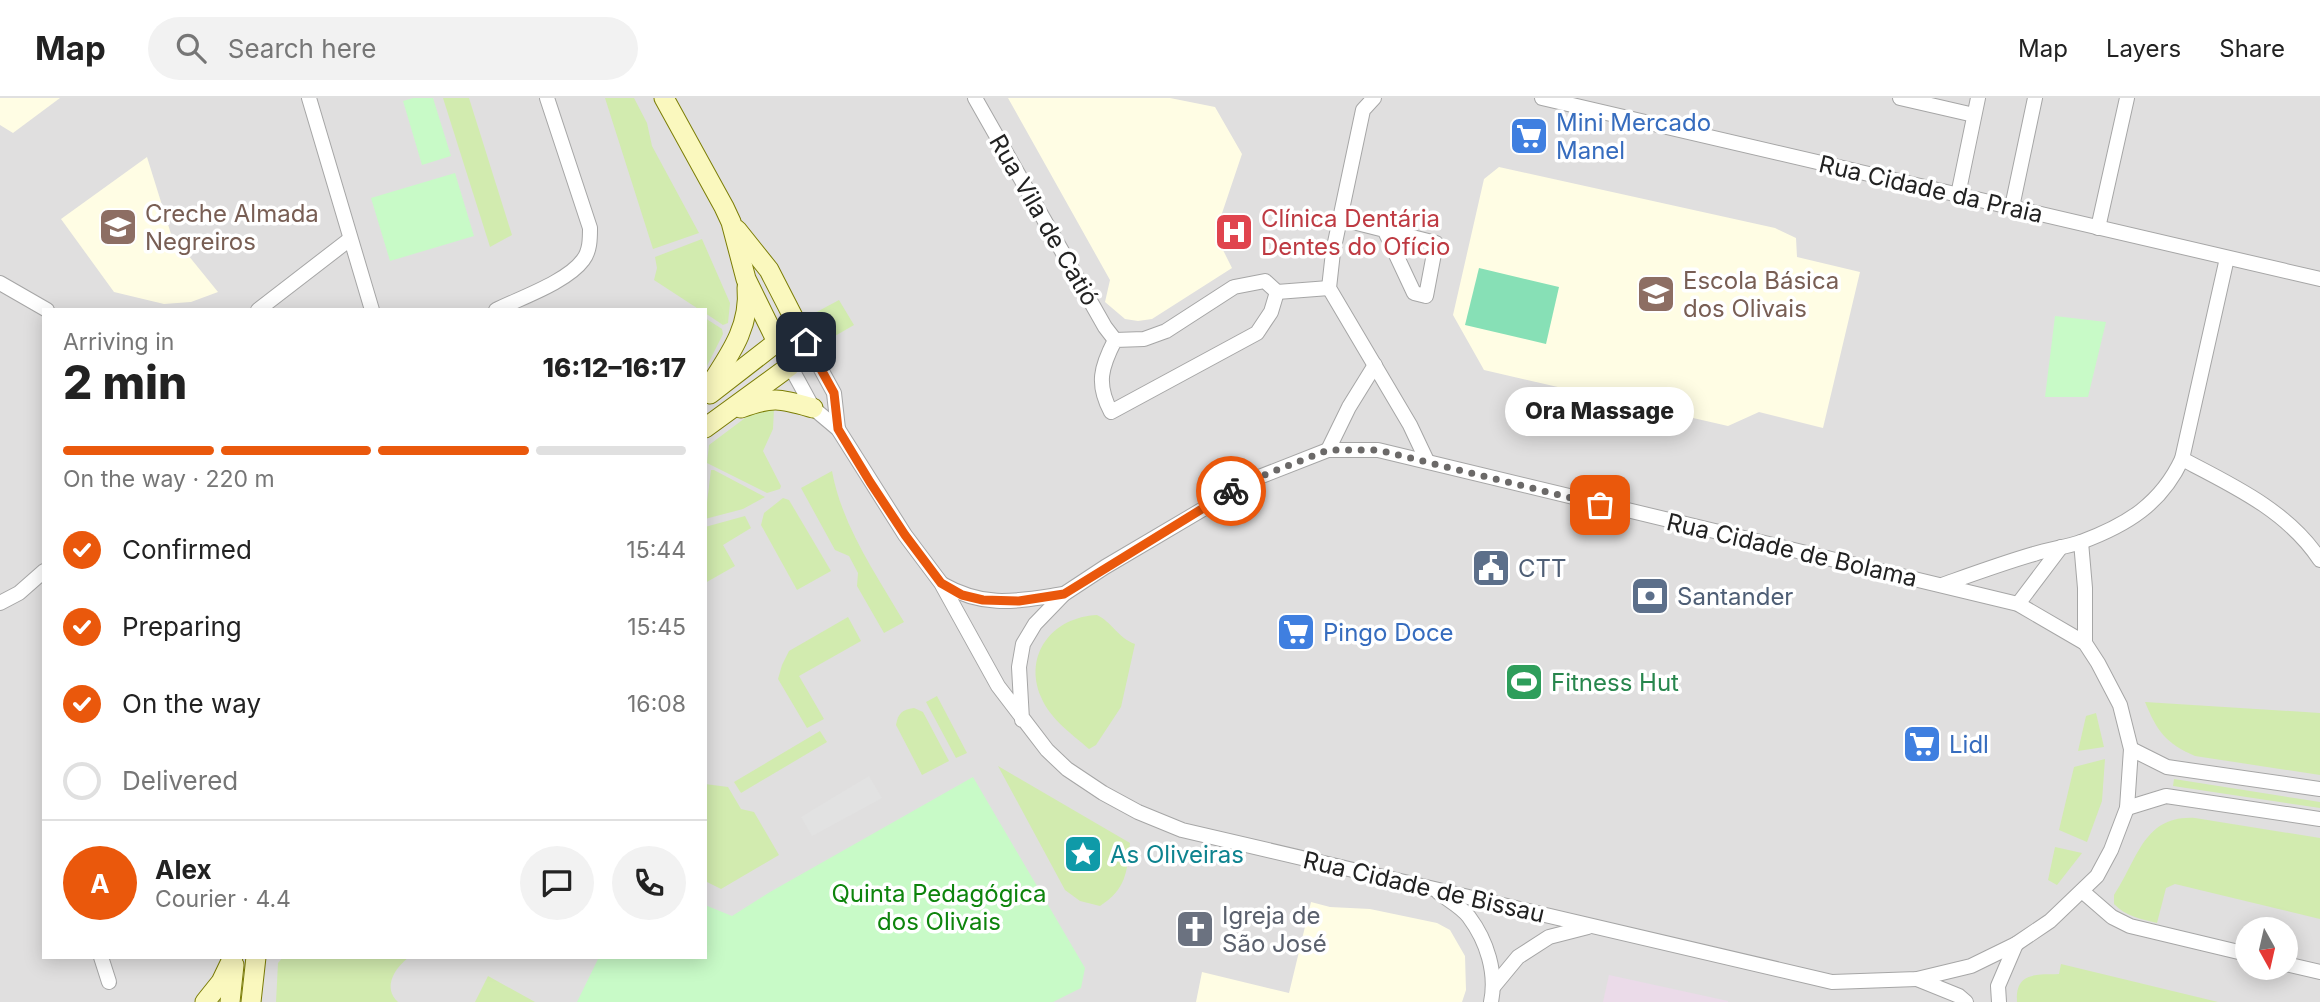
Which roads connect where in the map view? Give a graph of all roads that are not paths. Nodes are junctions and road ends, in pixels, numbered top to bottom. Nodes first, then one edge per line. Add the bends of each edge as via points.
1 (309, 98) edge
2 (547, 98) edge
3 (664, 98) edge
4 (975, 98) edge
5 (1374, 98) edge
6 (1542, 98) edge
7 (1900, 98) edge
8 (1978, 98) edge
9 (2035, 98) edge
10 (2127, 98) edge
11 (1361, 104) edge
12 (1974, 115) junction
13 (1958, 195) junction
14 (2012, 207) junction
15 (1340, 219) junction
16 (731, 222) junction
17 (2098, 228) junction
18 (1384, 229) junction
19 (350, 239) junction
20 (2227, 258) junction
21 (746, 279) junction
22 (2320, 279) edge
23 (0, 283) edge
24 (1329, 288) junction
25 (1277, 292) junction
26 (44, 308) edge
27 (261, 308) edge
28 (371, 308) edge
29 (500, 308) edge
30 (1115, 340) junction
31 (777, 342) junction
32 (806, 342) junction
33 (1375, 365) junction
34 (790, 366) junction
35 (707, 392) edge
36 (707, 394) edge
37 (813, 408) junction
38 (724, 414) junction
39 (707, 427) edge
40 (838, 429) junction
41 (1328, 450) junction
42 (2182, 459) junction
43 (1427, 461) junction
44 (2081, 542) junction
45 (2061, 547) junction
46 (2320, 560) edge
47 (42, 573) edge
48 (941, 583) junction
49 (1942, 585) junction
50 (1064, 594) junction
51 (0, 603) edge
52 (2018, 604) junction
53 (2085, 643) junction
54 (1022, 720) junction
55 (2131, 749) junction
56 (2320, 789) edge
57 (2127, 808) junction
58 (2320, 820) edge
59 (1434, 890) junction
60 (2082, 891) junction
61 (1591, 926) junction
62 (2016, 944) junction
63 (2235, 951) edge
64 (102, 959) edge
65 (233, 959) edge
66 (234, 959) edge
67 (256, 959) edge
68 (2298, 967) edge
69 (2320, 972) edge
70 (1917, 979) junction
71 (109, 982) dead end
72 (1494, 986) junction
73 (205, 1002) edge
74 (230, 1002) edge
75 (251, 1002) edge
76 (1491, 1002) edge
77 (1966, 1002) edge
78 (1999, 1002) edge

1 - 19 street
2 - 29 street via 590,228 590,246 583,261 563,277
3 - 16 main road, Rua Cidade de Bissau
4 - 30 street, Rua Vila de Catió
5 - 11 street
6 - 13 street, Rua Cidade da Praia
7 - 12 street
8 - 12 street
9 - 14 street
10 - 17 street
11 - 15 street
12 - 13 street
13 - 14 street, Rua Cidade da Praia
14 - 17 street, Rua Cidade da Praia
15 - 18 street
15 - 24 street
16 - 21 main road, Rua Cidade de Bissau
16 - 32 main road, Rua Cidade de Bissau via 769,270
17 - 20 street, Rua Cidade da Praia
18 - 18 street via 1414,293 1426,296 1436,243
19 - 27 street
19 - 28 street
20 - 22 street, Rua Cidade da Praia
20 - 42 street
21 - 31 main road, Rua Cidade de Bissau
21 - 35 main road via 747,317
23 - 26 street
24 - 25 street
24 - 33 street
25 - 30 street via 1265,281 1234,287 1166,331 1144,339
25 - 30 street via 1257,333 1111,412 1101,384
31 - 32 main road
31 - 34 street, Rua Cidade de Bissau
31 - 36 main road
32 - 34 main road
32 - 40 street, Rua Cidade de Bissau via 834,393
33 - 41 street
33 - 43 street
34 - 37 street, Rua Cidade de Bissau
34 - 38 main road
37 - 38 main road via 768,399
37 - 40 street, Rua Cidade de Bissau
38 - 39 main road
40 - 48 street, Rua Cidade de Bissau
41 - 43 street, Rua Cidade de Bolama via 1378,450
41 - 50 street, Rua Cidade de Bolama via 1245,484
42 - 44 street via 2157,499 2120,524
42 - 46 street via 2267,506
43 - 49 street, Rua Cidade de Bolama
44 - 45 street
44 - 53 street
45 - 49 street
45 - 52 street
47 - 51 street
48 - 50 street, Rua Cidade de Bolama via 983,600 1019,601
48 - 54 street, Rua Cidade de Bissau
49 - 52 street, Rua Cidade de Bolama
50 - 54 street, Rua Cidade de Bolama via 1035,624 1023,645 1018,667
52 - 53 street, Rua Cidade de Bissau
53 - 55 street, Rua Cidade de Bissau via 2120,705
54 - 59 street, Rua Cidade de Bissau via 1068,769 1138,812 1182,830
55 - 56 street via 2167,767
55 - 57 street, Rua Cidade de Bissau
57 - 58 street via 2166,796
57 - 60 street, Rua Cidade de Bissau via 2097,876
59 - 61 street, Rua Cidade de Bissau
59 - 72 street via 1468,915 1487,948
60 - 62 street, Rua Cidade de Bissau
60 - 63 street via 2112,918 2130,926
61 - 70 street, Rua Cidade de Bissau via 1832,982
61 - 72 street via 1549,937 1518,957
62 - 70 street, Rua Cidade de Bissau via 1971,966
62 - 78 street via 1998,986
64 - 71 street
65 - 73 main road
66 - 74 main road
67 - 75 main road
68 - 69 street
70 - 77 street
72 - 76 street

